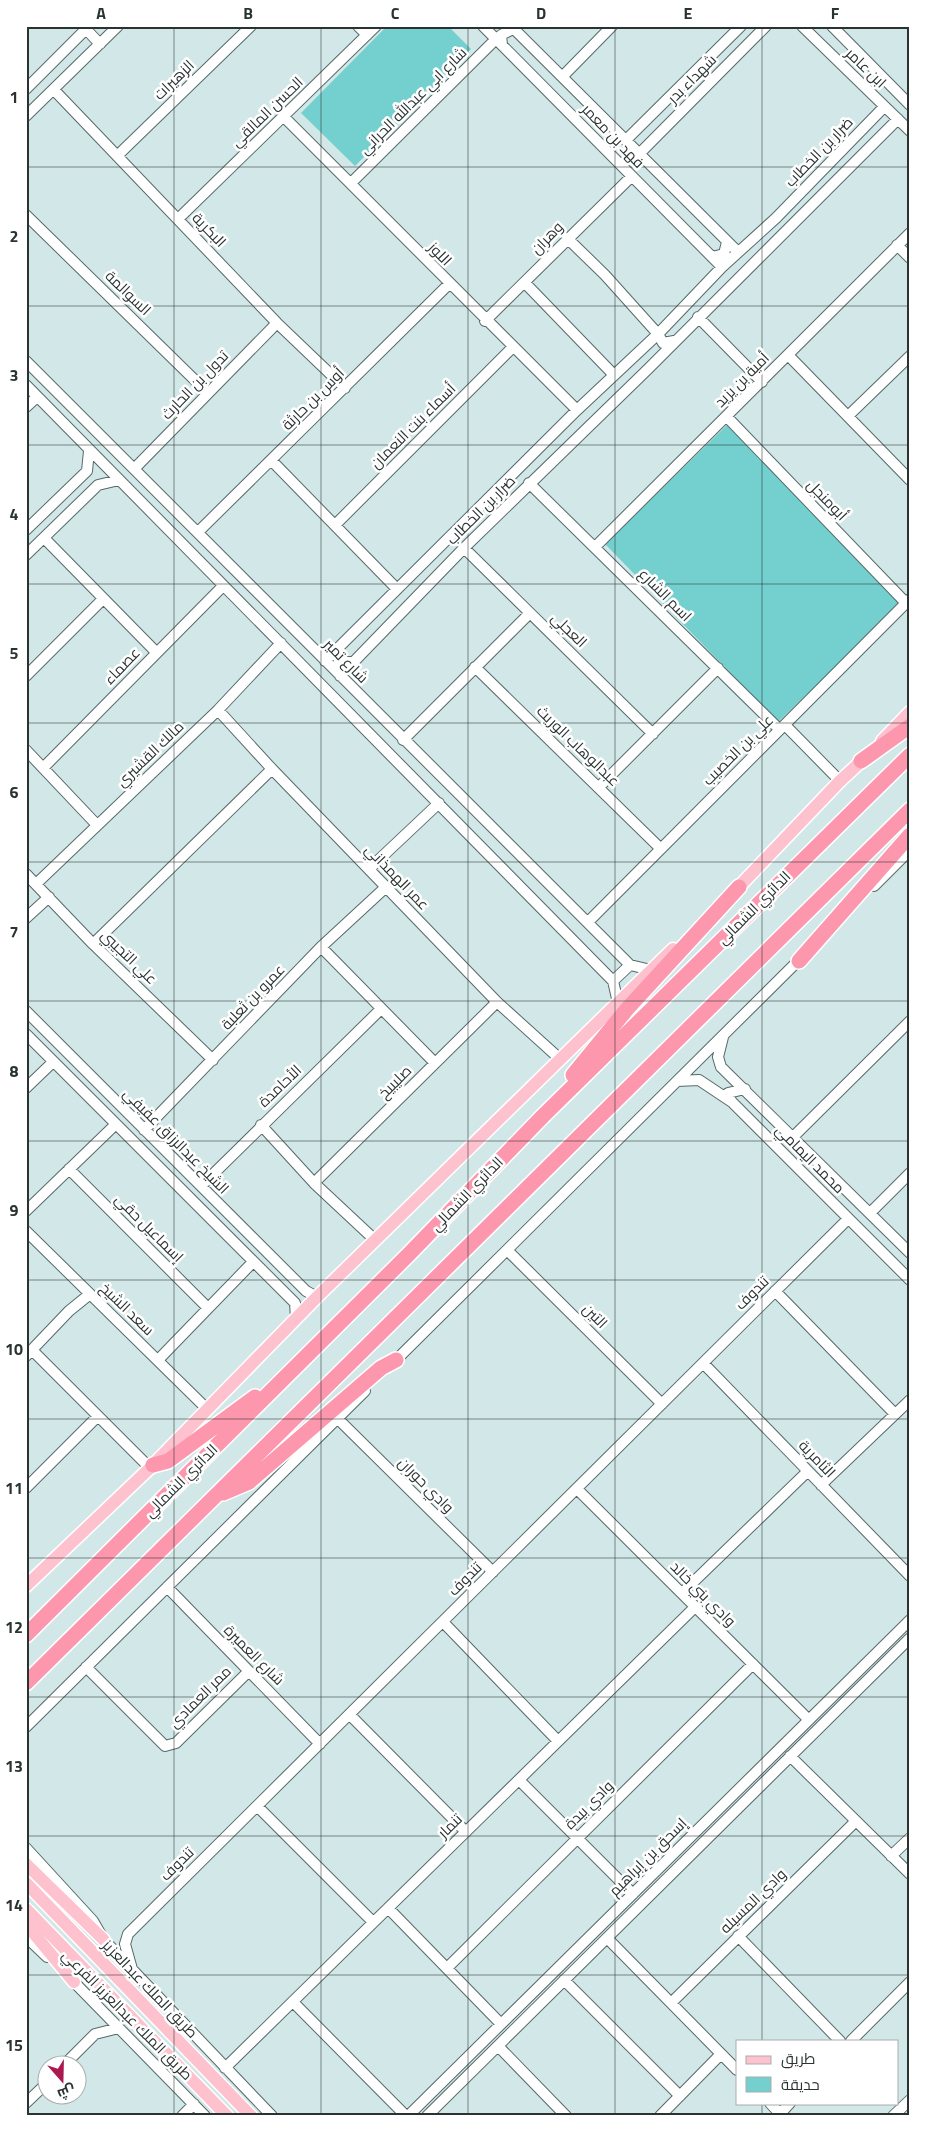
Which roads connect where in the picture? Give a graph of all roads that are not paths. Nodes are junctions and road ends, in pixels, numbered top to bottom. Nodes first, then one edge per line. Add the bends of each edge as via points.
1 (251, 26) edge
2 (358, 26) edge
3 (376, 26) edge
4 (500, 26) edge
5 (612, 26) edge
6 (741, 26) edge
7 (766, 26) edge
8 (802, 26) edge
9 (832, 26) edge
10 (86, 27) edge
11 (115, 27) edge
12 (512, 28) edge
13 (367, 35) junction
14 (492, 35) edge
15 (100, 44) junction
16 (563, 76) junction
17 (26, 89) edge
18 (54, 90) junction
19 (910, 105) edge
20 (884, 106) junction
21 (26, 116) edge
22 (284, 117) junction
23 (898, 119) junction
24 (635, 131) junction
25 (910, 131) edge
26 (626, 140) junction
27 (648, 144) junction
28 (639, 154) junction
29 (118, 156) junction
30 (632, 177) junction
31 (350, 183) junction
32 (26, 215) edge
33 (776, 218) junction
34 (178, 219) junction
35 (790, 225) junction
36 (910, 233) edge
37 (567, 238) junction
38 (727, 242) junction
39 (748, 245) junction
40 (897, 245) junction
41 (738, 252) junction
42 (760, 254) junction
43 (712, 257) junction
44 (910, 258) edge
45 (722, 267) junction
46 (449, 284) junction
47 (525, 284) junction
48 (698, 318) junction
49 (485, 321) junction
50 (277, 322) junction
51 (658, 334) junction
52 (674, 341) junction
53 (513, 347) junction
54 (788, 355) junction
55 (632, 356) junction
56 (26, 361) edge
57 (908, 362) edge
58 (648, 369) junction
59 (613, 374) junction
60 (762, 382) junction
61 (26, 386) edge
62 (345, 388) junction
63 (208, 392) junction
64 (37, 396) junction
65 (26, 407) edge
66 (577, 410) junction
67 (848, 416) junction
68 (727, 417) junction
69 (89, 451) junction
70 (272, 461) junction
71 (135, 468) junction
72 (86, 471) junction
73 (119, 480) junction
74 (910, 480) edge
75 (529, 483) junction
76 (98, 485) junction
77 (335, 526) junction
78 (26, 530) edge
79 (198, 532) junction
80 (44, 538) junction
81 (596, 547) junction
82 (464, 548) junction
83 (26, 555) edge
84 (223, 586) junction
85 (397, 589) junction
86 (103, 599) junction
87 (908, 601) edge
88 (530, 613) junction
89 (281, 643) junction
90 (338, 649) junction
91 (156, 652) junction
92 (325, 661) junction
93 (352, 662) junction
94 (475, 667) junction
95 (718, 668) junction
96 (26, 676) edge
97 (340, 676) junction
98 (359, 696) junction
99 (370, 707) junction
100 (345, 709) junction
101 (218, 710) junction
102 (910, 712) edge
103 (356, 720) junction
104 (910, 726) edge
105 (782, 727) junction
106 (653, 734) junction
107 (403, 740) junction
108 (26, 750) edge
109 (910, 755) edge
110 (861, 761) junction
111 (44, 767) junction
112 (272, 769) junction
113 (840, 781) junction
114 (599, 787) junction
115 (439, 803) junction
116 (910, 810) edge
117 (97, 825) junction
118 (910, 835) edge
119 (660, 848) junction
120 (910, 850) edge
121 (368, 869) junction
122 (26, 874) edge
123 (36, 884) junction
124 (386, 887) junction
125 (739, 887) junction
126 (49, 897) junction
127 (26, 918) edge
128 (588, 922) junction
129 (93, 944) junction
130 (321, 947) junction
131 (799, 961) junction
132 (630, 965) junction
133 (651, 970) junction
134 (613, 981) junction
135 (497, 1002) junction
136 (618, 1003) junction
137 (381, 1009) junction
138 (26, 1011) edge
139 (910, 1020) edge
140 (26, 1034) edge
141 (724, 1034) junction
142 (560, 1059) junction
143 (213, 1060) junction
144 (53, 1062) junction
145 (435, 1063) junction
146 (677, 1082) junction
147 (26, 1088) edge
148 (745, 1089) junction
149 (732, 1102) junction
150 (544, 1116) junction
151 (116, 1124) junction
152 (261, 1125) junction
153 (144, 1130) junction
154 (793, 1137) junction
155 (69, 1169) junction
156 (910, 1173) edge
157 (314, 1183) junction
158 (201, 1186) junction
159 (26, 1211) edge
160 (870, 1213) junction
161 (848, 1218) junction
162 (26, 1231) edge
163 (375, 1240) junction
164 (507, 1250) junction
165 (910, 1253) edge
166 (254, 1262) junction
167 (910, 1280) edge
168 (775, 1291) junction
169 (90, 1294) junction
170 (312, 1294) junction
171 (295, 1303) junction
172 (208, 1307) junction
173 (296, 1318) junction
174 (29, 1353) edge
175 (158, 1360) junction
176 (396, 1360) junction
177 (703, 1363) junction
178 (283, 1379) junction
179 (910, 1400) edge
180 (662, 1404) junction
181 (207, 1409) junction
182 (895, 1414) junction
183 (97, 1417) junction
184 (337, 1418) junction
185 (151, 1467) junction
186 (808, 1471) junction
187 (821, 1485) junction
188 (26, 1488) edge
189 (577, 1489) junction
190 (215, 1497) junction
191 (493, 1572) junction
192 (910, 1576) edge
193 (26, 1586) edge
194 (167, 1587) junction
195 (682, 1593) junction
196 (695, 1606) junction
197 (910, 1620) edge
198 (443, 1622) junction
199 (26, 1635) edge
200 (910, 1638) edge
201 (753, 1664) junction
202 (86, 1667) junction
203 (249, 1671) junction
204 (26, 1683) edge
205 (350, 1715) junction
206 (809, 1720) junction
207 (26, 1726) edge
208 (558, 1741) junction
209 (320, 1744) junction
210 (790, 1756) junction
211 (518, 1780) junction
212 (740, 1788) junction
213 (750, 1797) junction
214 (258, 1806) junction
215 (856, 1821) junction
216 (466, 1832) junction
217 (577, 1838) junction
218 (910, 1838) edge
219 (26, 1848) edge
220 (891, 1856) junction
221 (26, 1864) edge
222 (910, 1874) edge
223 (26, 1883) edge
224 (633, 1894) junction
225 (388, 1908) junction
226 (26, 1909) edge
227 (374, 1922) junction
228 (26, 1924) edge
229 (738, 1936) junction
230 (26, 1937) edge
231 (607, 1938) junction
232 (104, 1940) junction
233 (447, 1968) junction
234 (132, 1969) junction
235 (564, 1980) junction
236 (74, 1982) junction
237 (910, 1982) edge
238 (293, 2002) junction
239 (671, 2003) junction
240 (501, 2024) junction
241 (119, 2028) junction
242 (839, 2040) edge
243 (852, 2040) edge
244 (498, 2046) junction
245 (75, 2054) edge
246 (722, 2054) junction
247 (226, 2068) junction
248 (736, 2069) edge
249 (38, 2092) edge
250 (680, 2096) junction
251 (910, 2100) edge
252 (26, 2103) edge
253 (194, 2104) junction
254 (771, 2104) edge
255 (789, 2104) edge
256 (781, 2115) edge
257 (896, 2115) edge
258 (182, 2116) edge
259 (205, 2116) edge
260 (227, 2116) edge
261 (251, 2116) edge
262 (272, 2116) edge
263 (407, 2116) edge
264 (428, 2116) edge
265 (566, 2116) edge
266 (660, 2116) edge

1 - 29 street, الزهيرات
2 - 13 street
3 - 13 street, الحسن المالقي
4 - 14 street
5 - 16 street
6 - 24 street, شهداء بدر
7 - 27 street, شهداء بدر
8 - 20 street, ابن عامر
9 - 19 street, ابن عامر
10 - 15 street
10 - 17 street
11 - 15 street
12 - 14 street via 502,35
12 - 16 street, فهد بن معمر
13 - 22 street, الحسن المالقي
14 - 30 street, فهد بن معمر
14 - 31 street, شارع ابي عبدالله الحراني
15 - 18 street
16 - 26 street, فهد بن معمر
18 - 21 street
18 - 29 street, البكرية
20 - 23 street, ابن عامر
20 - 33 street, ضرار بن الخطاب
22 - 31 street, اللوز
22 - 34 street, الحسن المالقي
23 - 25 street, ابن عامر
23 - 35 street, ضرار بن الخطاب
24 - 26 street, شهداء بدر
24 - 27 street via 637,143
26 - 28 street, فهد بن معمر
27 - 28 street, شهداء بدر
28 - 38 street, فهد بن معمر
29 - 34 street, البكرية
30 - 37 street, وهران
30 - 43 street, فهد بن معمر
31 - 46 street, اللوز
32 - 63 street, السوالمة
33 - 35 street via 773,229 780,231
33 - 39 street, ضرار بن الخطاب
34 - 50 street, البكرية
35 - 42 street, ضرار بن الخطاب
36 - 40 street, أمية بن يزيد
37 - 47 street, وهران
37 - 51 street
38 - 41 street, فهد بن معمر
38 - 43 street via 724,254
39 - 41 street, ضرار بن الخطاب
39 - 42 street, ضرار بن الخطاب via 758,236 765,236 768,243
40 - 44 street
40 - 54 street, أمية بن يزيد
41 - 45 street, ضرار بن الخطاب
42 - 48 street, ضرار بن الخطاب
43 - 45 street, فهد بن معمر
45 - 51 street, ضرار بن الخطاب
46 - 49 street, اللوز
46 - 62 street, أوس بن حارثة
47 - 49 street, وهران
47 - 59 street
48 - 52 street, ضرار بن الخطاب
48 - 60 street
49 - 53 street, اللوز
50 - 62 street, البكرية
50 - 63 street, تدول بن الحارث
51 - 52 street via 664,343
51 - 55 street, ضرار بن الخطاب
52 - 58 street, ضرار بن الخطاب
53 - 66 street, اللوز
53 - 77 street, أسماء بنت النعمان
54 - 60 street, أمية بن يزيد
54 - 67 street
55 - 58 street, ضرار بن الخطاب via 650,346 655,350
55 - 59 street, ضرار بن الخطاب
56 - 71 street, شارع تمير
57 - 67 street
58 - 75 street, ضرار بن الخطاب
59 - 66 street, ضرار بن الخطاب
60 - 68 street, أمية بن يزيد
61 - 64 street
62 - 70 street, أوس بن حارثة
63 - 71 street, تدول بن الحارث
64 - 65 street
64 - 69 street
66 - 85 street, ضرار بن الخطاب
67 - 74 street
68 - 81 street, أمية بن يزيد
68 - 87 street, أبومنجل
69 - 72 street
69 - 73 street
70 - 77 street
70 - 79 street, أوس بن حارثة
71 - 79 street, شارع تمير
72 - 76 street
72 - 78 street
73 - 76 street
73 - 84 street
75 - 81 street, اسم الشارع
75 - 82 street, ضرار بن الخطاب
76 - 80 street
77 - 85 street
79 - 92 street, شارع تمير
80 - 83 street
80 - 86 street
81 - 95 street, اسم الشارع
82 - 88 street, العجلي
82 - 93 street, ضرار بن الخطاب
84 - 89 street
84 - 91 street, عصماء
85 - 90 street, ضرار بن الخطاب
86 - 91 street
86 - 96 street
87 - 105 street, علي بن الخصيب
88 - 94 street
88 - 106 street, العجلي
89 - 100 street
89 - 101 street, مالك القشيري
90 - 92 street, ضرار بن الخطاب
90 - 93 street via 339,662
91 - 111 street, عصماء
92 - 97 street, شارع تمير
93 - 97 street, ضرار بن الخطاب
94 - 107 street
94 - 114 street, عبدالوهاب الوريث
95 - 105 street, اسم الشارع
95 - 106 street
97 - 98 street, شارع تمير
98 - 99 street, شارع تمير
98 - 100 street
99 - 103 street
99 - 107 street, شارع تمير
100 - 103 street
101 - 112 street, عمر الهمذاني
101 - 117 street, مالك القشيري
102 - 110 main road, الدائري الشمالي
103 - 115 street
104 - 110 highway
105 - 113 street, اسم الشارع
105 - 119 street, علي بن الخصيب
106 - 114 street
107 - 128 street, شارع تمير
108 - 111 street
109 - 150 highway, الدائري الشمالي
110 - 113 main road, الدائري الشمالي
111 - 117 street
112 - 121 street, عمر الهمذاني
112 - 129 street
113 - 125 main road, الدائري الشمالي
114 - 119 street, عبدالوهاب الوريث
115 - 121 street
115 - 134 street
116 - 190 highway
117 - 123 street, مالك القشيري
118 - 131 highway
119 - 128 street, علي بن الخصيب
120 - 131 street
121 - 124 street, عمر الهمذاني
122 - 123 street, علي التجيبي
123 - 126 street, علي التجيبي
124 - 130 street, عمرو بن ثعلبة
124 - 135 street, عمر الهمذاني
125 - 133 main road, الدائري الشمالي
125 - 150 highway via 627,1009 568,1080
126 - 127 street
126 - 129 street, علي التجيبي
128 - 132 street, شارع تمير
129 - 143 street, علي التجيبي
130 - 137 street
130 - 143 street, عمرو بن ثعلبة
131 - 141 street
132 - 133 street
132 - 134 street
133 - 136 main road, الدائري الشمالي
134 - 136 street
135 - 142 street, عمر الهمذاني
135 - 145 street, صليبيخ
136 - 142 main road, الدائري الشمالي
137 - 145 street
137 - 152 street, الأحامدة
138 - 153 street, الشيخ عبدالرزاق عفيفي
139 - 154 street
140 - 144 street, الشيخ عبدالرزاق عفيفي
141 - 146 street
141 - 148 street, محمد اليمامي via 718,1057 721,1067
142 - 163 main road, الدائري الشمالي
143 - 153 street, عمرو بن ثعلبة
144 - 147 street
144 - 151 street, الشيخ عبدالرزاق عفيفي
145 - 157 street, صليبيخ
146 - 149 street, محمد اليمامي via 699,1080
146 - 164 street
148 - 149 street via 728,1093
148 - 154 street, محمد اليمامي
149 - 161 street, محمد اليمامي
150 - 178 highway, الدائري الشمالي
151 - 155 street
151 - 166 street, الشيخ عبدالرزاق عفيفي
152 - 157 street
152 - 158 street, الأحامدة
153 - 158 street, الشيخ عبدالرزاق عفيفي
154 - 160 street, محمد اليمامي
155 - 159 street
155 - 172 street, إسماعيل حقي
156 - 160 street
157 - 163 street
158 - 170 street, الشيخ عبدالرزاق عفيفي
160 - 165 street, محمد اليمامي
161 - 167 street, محمد اليمامي
161 - 168 street, تندوف
162 - 169 street, سعد الشيخ
163 - 170 main road, الدائري الشمالي
164 - 176 street
164 - 180 street, التين
166 - 171 street, الشيخ عبدالرزاق عفيفي
166 - 172 street
168 - 177 street, تندوف
168 - 182 street
169 - 174 street
169 - 175 street, سعد الشيخ
170 - 171 street
170 - 173 main road, الدائري الشمالي
171 - 173 street
172 - 175 street
173 - 181 main road, الدائري الشمالي
174 - 183 street
175 - 181 street, سعد الشيخ
176 - 184 street
176 - 190 highway via 381,1368 248,1482
177 - 180 street, تندوف
177 - 186 street, الثامرية
178 - 185 highway via 168,1461
178 - 199 highway, الدائري الشمالي
179 - 182 street
180 - 189 street, تندوف
181 - 185 main road, الدائري الشمالي
182 - 187 street
183 - 185 street
183 - 188 street
184 - 191 street, وادي حوران
184 - 194 street
185 - 193 main road, الدائري الشمالي
186 - 187 street, الثامرية
186 - 195 street
187 - 192 street, الثامرية
189 - 191 street, تندوف
189 - 195 street, وادي بني خالد
190 - 204 highway
191 - 198 street, تندوف
194 - 202 street
194 - 203 street, شارع العميرة
195 - 196 street, وادي بني خالد
196 - 201 street, وادي بني خالد
196 - 208 street, تنمار
197 - 206 street, إسحق بن إبراهيم
198 - 205 street, تندوف
198 - 208 street
200 - 210 street, إسحق بن إبراهيم
201 - 206 street, وادي بني خالد
201 - 217 street, وادي بيدة
202 - 203 street, ممر العمادي via 166,1746 176,1743
202 - 207 street
203 - 209 street, شارع العميرة
205 - 209 street, تندوف
205 - 216 street
206 - 212 street, إسحق بن إبراهيم
208 - 211 street, تنمار
209 - 214 street, تندوف
210 - 213 street, إسحق بن إبراهيم
210 - 215 street
211 - 216 street, تنمار
211 - 217 street
212 - 213 street
212 - 224 street, إسحق بن إبراهيم
213 - 231 street, إسحق بن إبراهيم
214 - 227 street
214 - 234 street, تندوف via 128,1934 125,1944
215 - 220 street
215 - 229 street, وادي المسيله
216 - 225 street, تنمار
217 - 224 street
217 - 233 street, وادي بيدة
218 - 220 street
219 - 232 street via 94,1921
220 - 222 street
221 - 232 main road
223 - 261 main road, طريق الملك عبدالعزيز
224 - 240 street, إسحق بن إبراهيم
225 - 227 street, تنمار
225 - 233 street
226 - 260 main road
227 - 238 street, تنمار
228 - 236 main road
229 - 239 street, وادي المسيله
229 - 242 street
230 - 236 street, طريق الملك عبدالعزيز الفرعي
231 - 235 street, إسحق بن إبراهيم
231 - 239 street
232 - 234 street
233 - 240 street
234 - 247 street
235 - 244 street, إسحق بن إبراهيم
235 - 250 street
236 - 241 street, طريق الملك عبدالعزيز الفرعي
237 - 243 street
238 - 247 street, تنمار
238 - 263 street
239 - 246 street
240 - 263 street, إسحق بن إبراهيم
241 - 245 street via 95,2034
241 - 253 street, طريق الملك عبدالعزيز الفرعي
244 - 264 street, إسحق بن إبراهيم
244 - 265 street
246 - 248 street
246 - 250 street
247 - 262 street
249 - 252 street
250 - 266 street
251 - 257 street
253 - 258 street
253 - 259 street, طريق الملك عبدالعزيز الفرعي
254 - 256 street
255 - 256 street

